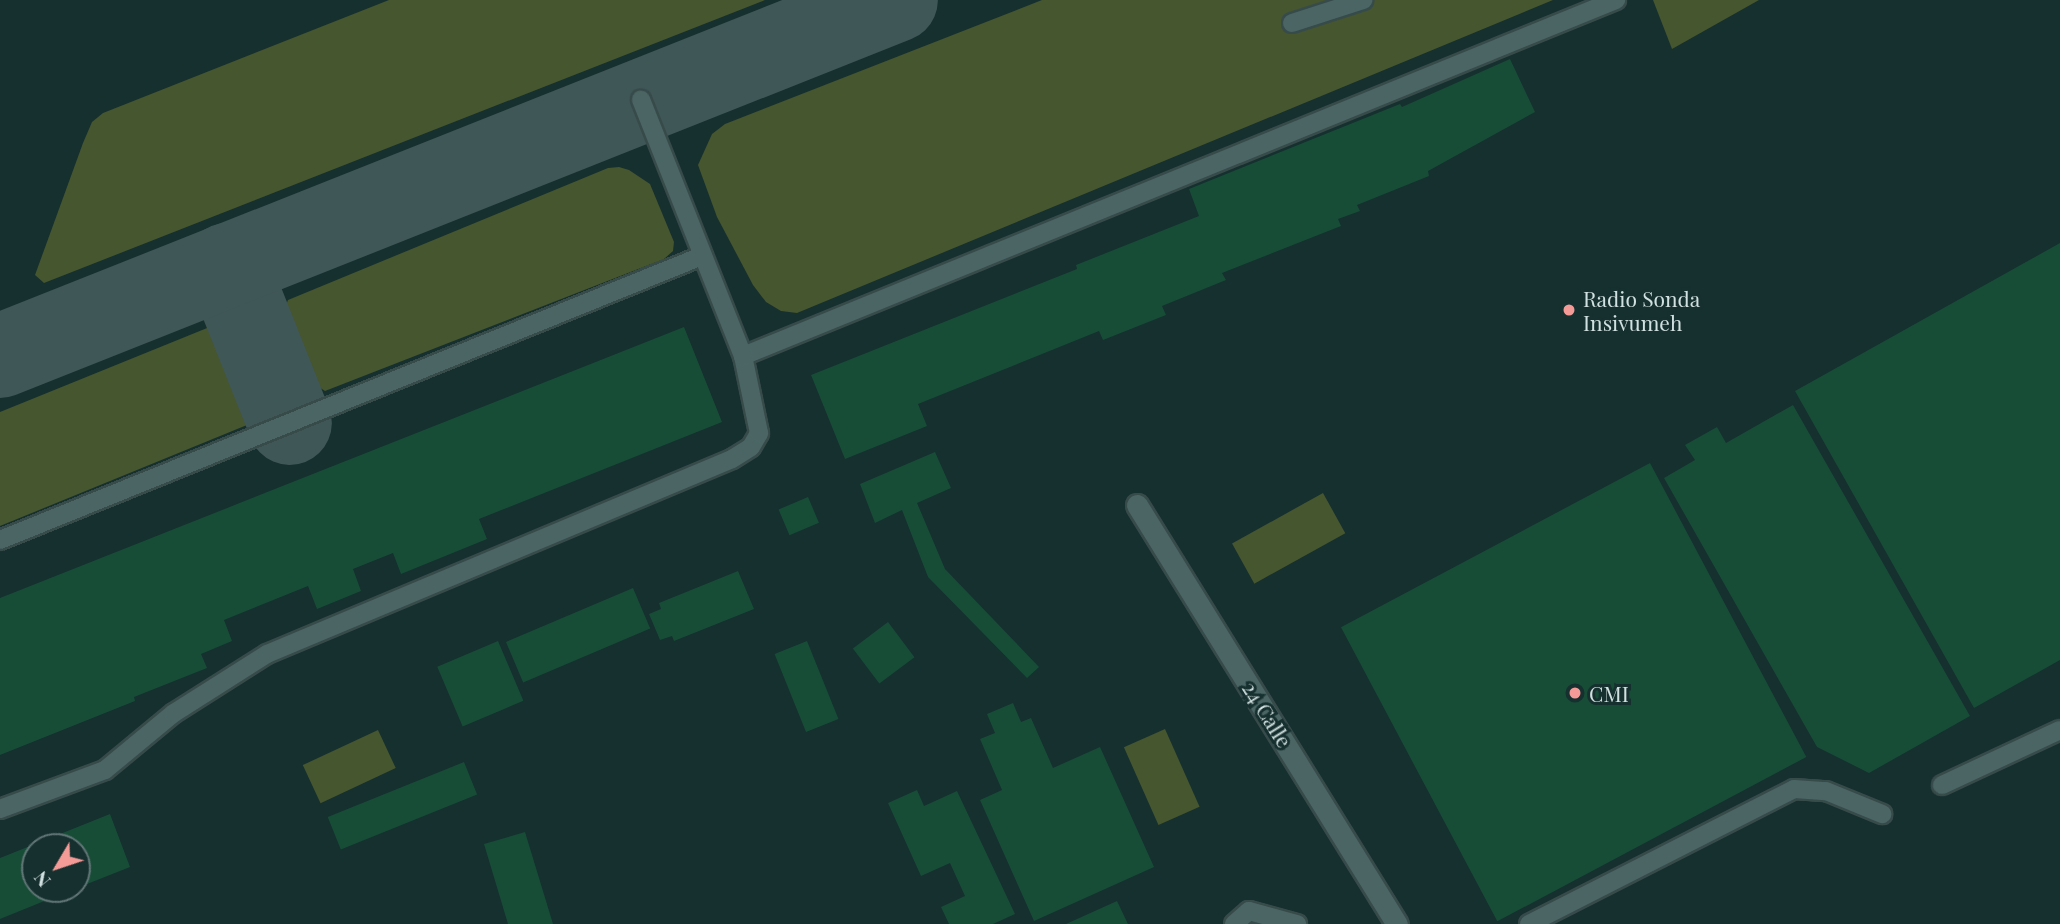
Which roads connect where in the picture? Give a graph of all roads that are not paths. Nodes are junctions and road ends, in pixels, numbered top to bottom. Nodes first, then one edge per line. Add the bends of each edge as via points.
1 (1363, 0) edge
2 (1616, 0) edge
3 (1292, 23) dead end
4 (641, 100) dead end
5 (702, 256) junction
6 (743, 356) junction
7 (1137, 505) dead end
8 (0, 540) edge
9 (2060, 730) edge
10 (1942, 785) dead end
11 (0, 809) edge
12 (1882, 814) dead end
13 (1234, 924) edge
14 (1297, 924) edge
15 (1397, 924) edge
16 (1529, 924) edge

1 - 3 lane
2 - 6 lane
4 - 5 lane
5 - 6 lane
5 - 8 lane
6 - 11 lane via 759,433 751,447 732,459 267,654 174,713 105,770
7 - 15 street, 24 Calle
9 - 10 lane
12 - 16 lane via 1826,790 1794,789
13 - 14 lane via 1249,911

